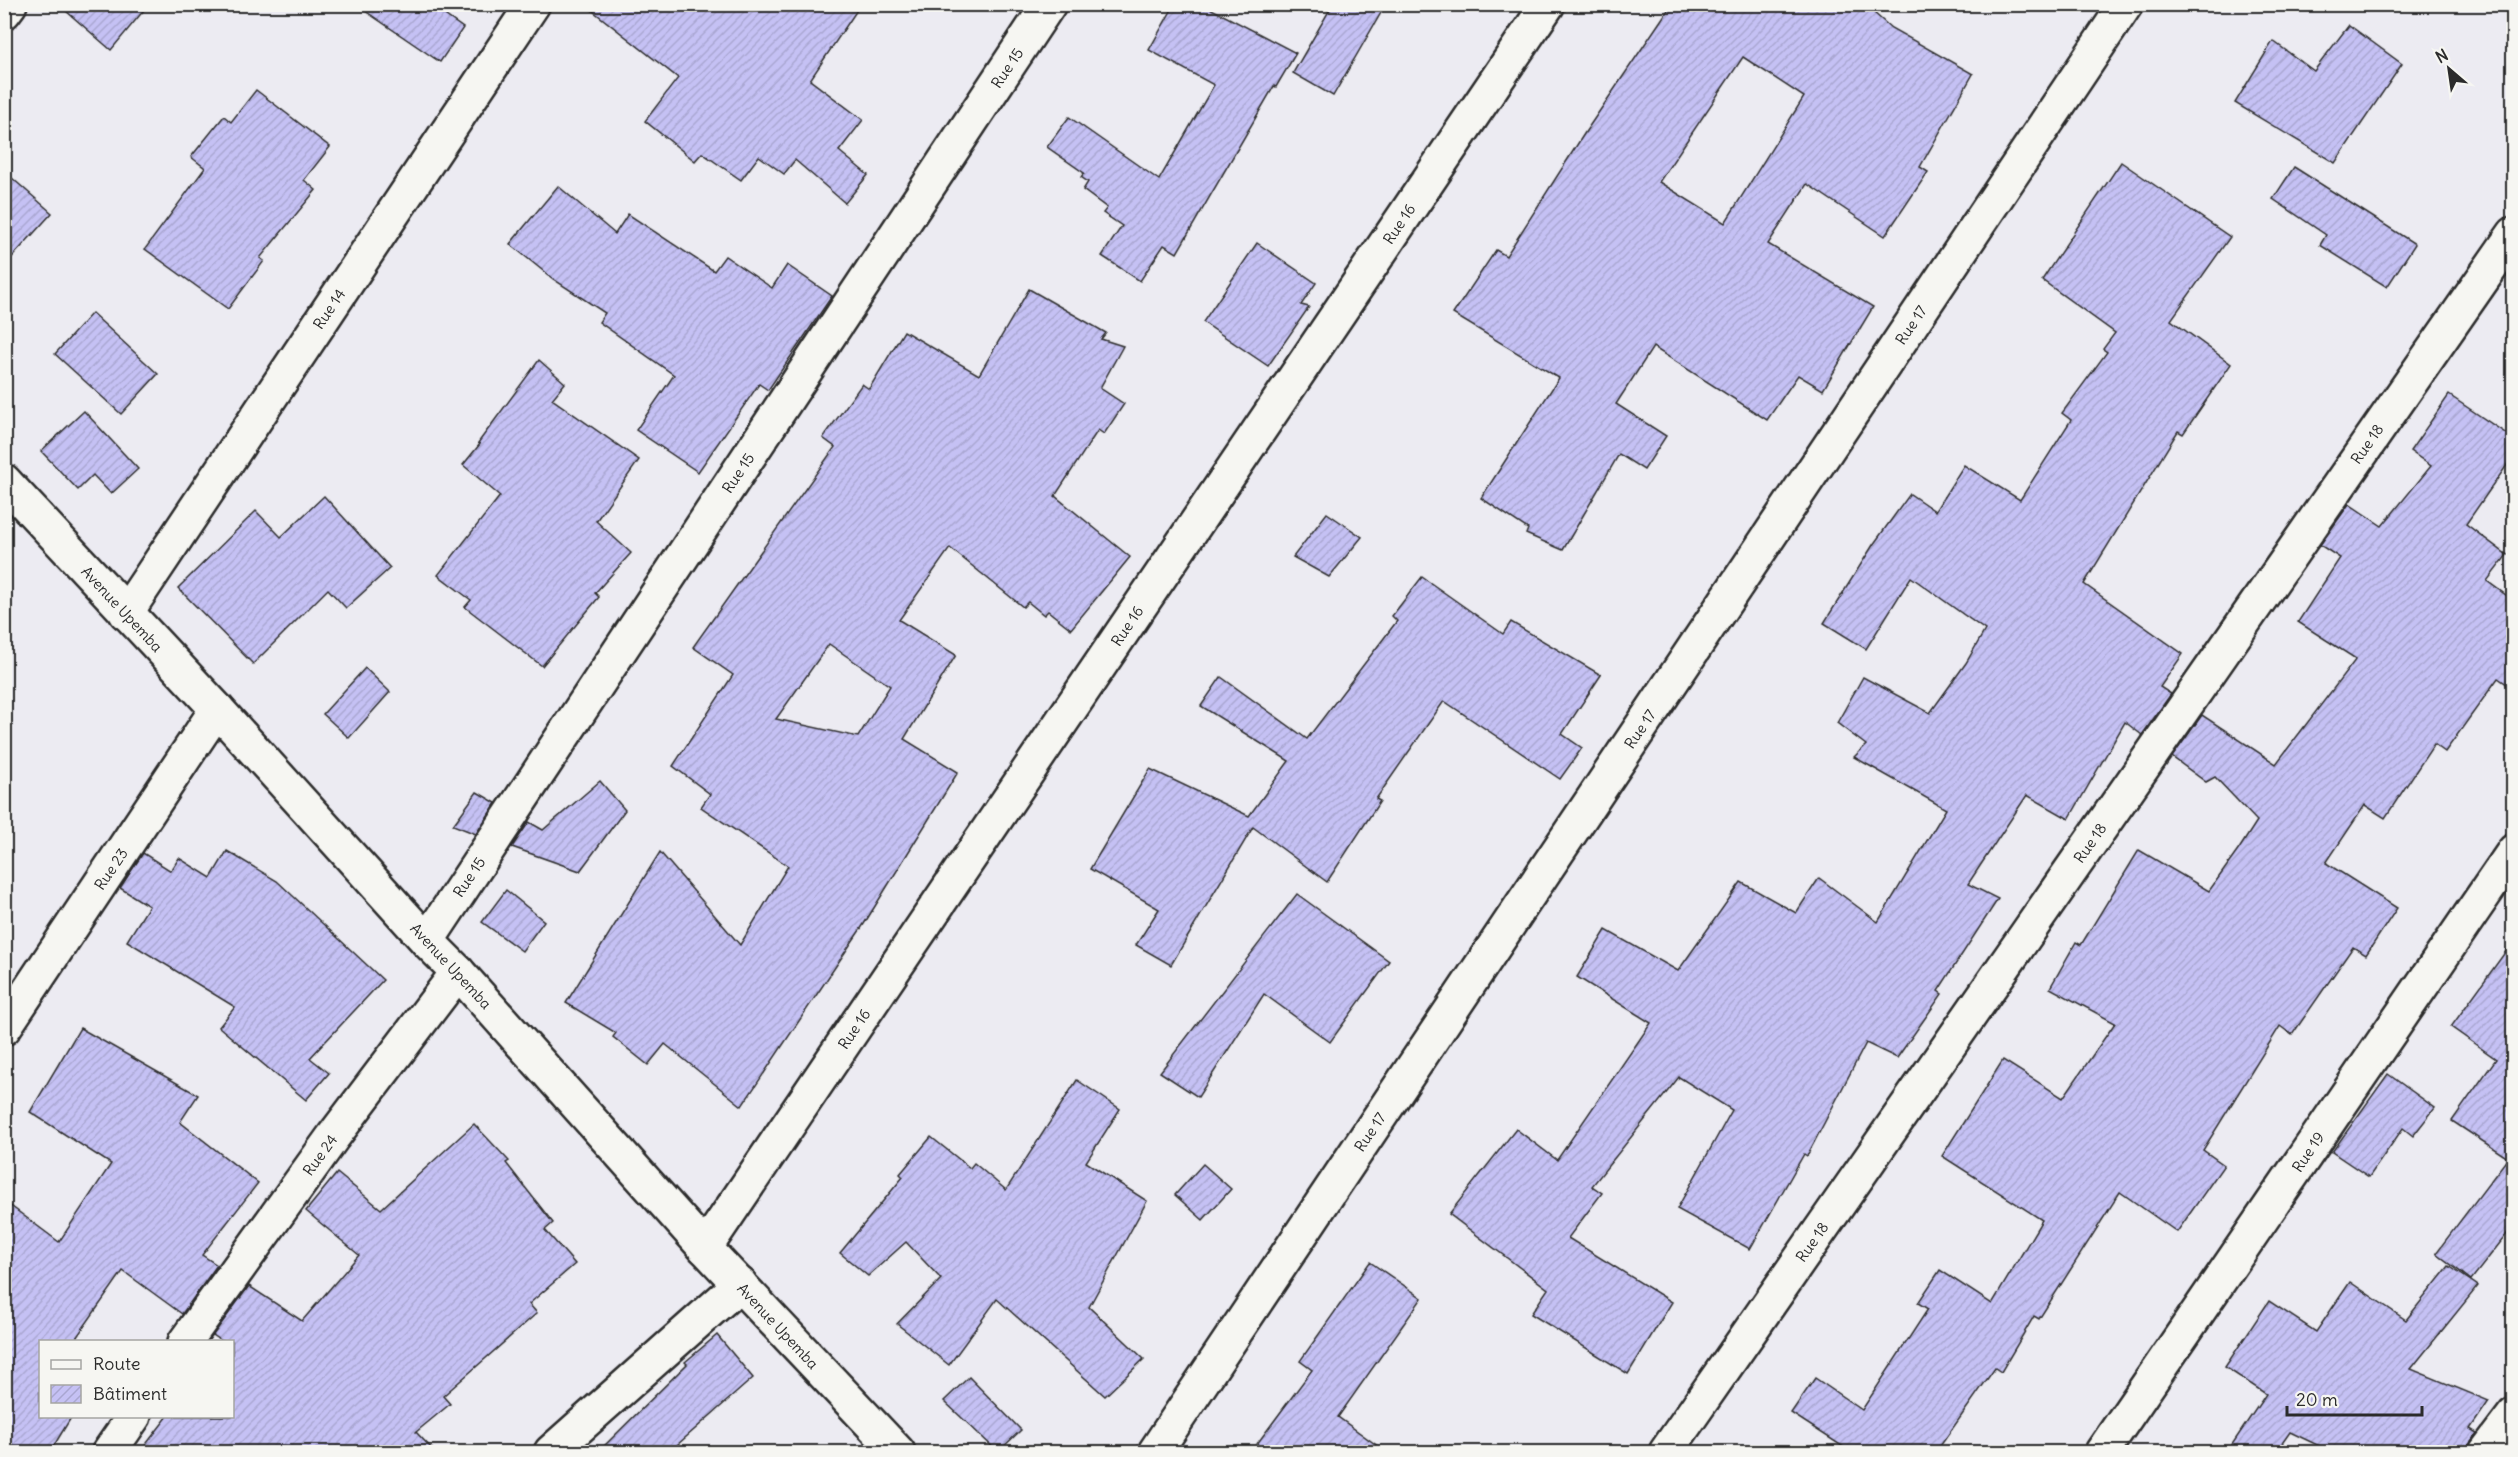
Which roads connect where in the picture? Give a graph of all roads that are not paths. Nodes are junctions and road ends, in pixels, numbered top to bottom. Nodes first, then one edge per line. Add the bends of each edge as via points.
1 (10, 4) edge
2 (533, 4) edge
3 (1049, 4) edge
4 (1548, 4) edge
5 (2126, 4) edge
6 (4, 12) edge
7 (2514, 234) edge
8 (4, 481) edge
9 (126, 613) junction
10 (217, 709) junction
11 (2514, 851) edge
12 (427, 941) junction
13 (458, 972) junction
14 (4, 1028) edge
15 (705, 1248) junction
16 (740, 1284) junction
17 (186, 1340) edge
18 (2514, 1415) edge
19 (133, 1418) edge
20 (109, 1452) edge
21 (551, 1452) edge
22 (898, 1452) edge
23 (1155, 1452) edge
24 (1666, 1452) edge
25 (2102, 1452) edge
26 (2486, 1452) edge

1 - 6 street
2 - 9 street, Rue 14
3 - 12 street, Rue 15
4 - 15 street, Rue 16
5 - 23 street, Rue 17
7 - 24 street, Rue 18
8 - 9 street, Avenue Upemba
9 - 10 street, Avenue Upemba
10 - 12 street, Avenue Upemba
10 - 14 street, Rue 23
11 - 25 street, Rue 19
12 - 13 street, Avenue Upemba
13 - 15 street, Avenue Upemba
13 - 17 street, Rue 24
15 - 16 street, Avenue Upemba
16 - 21 street
16 - 22 street, Avenue Upemba
18 - 26 street
19 - 20 street

